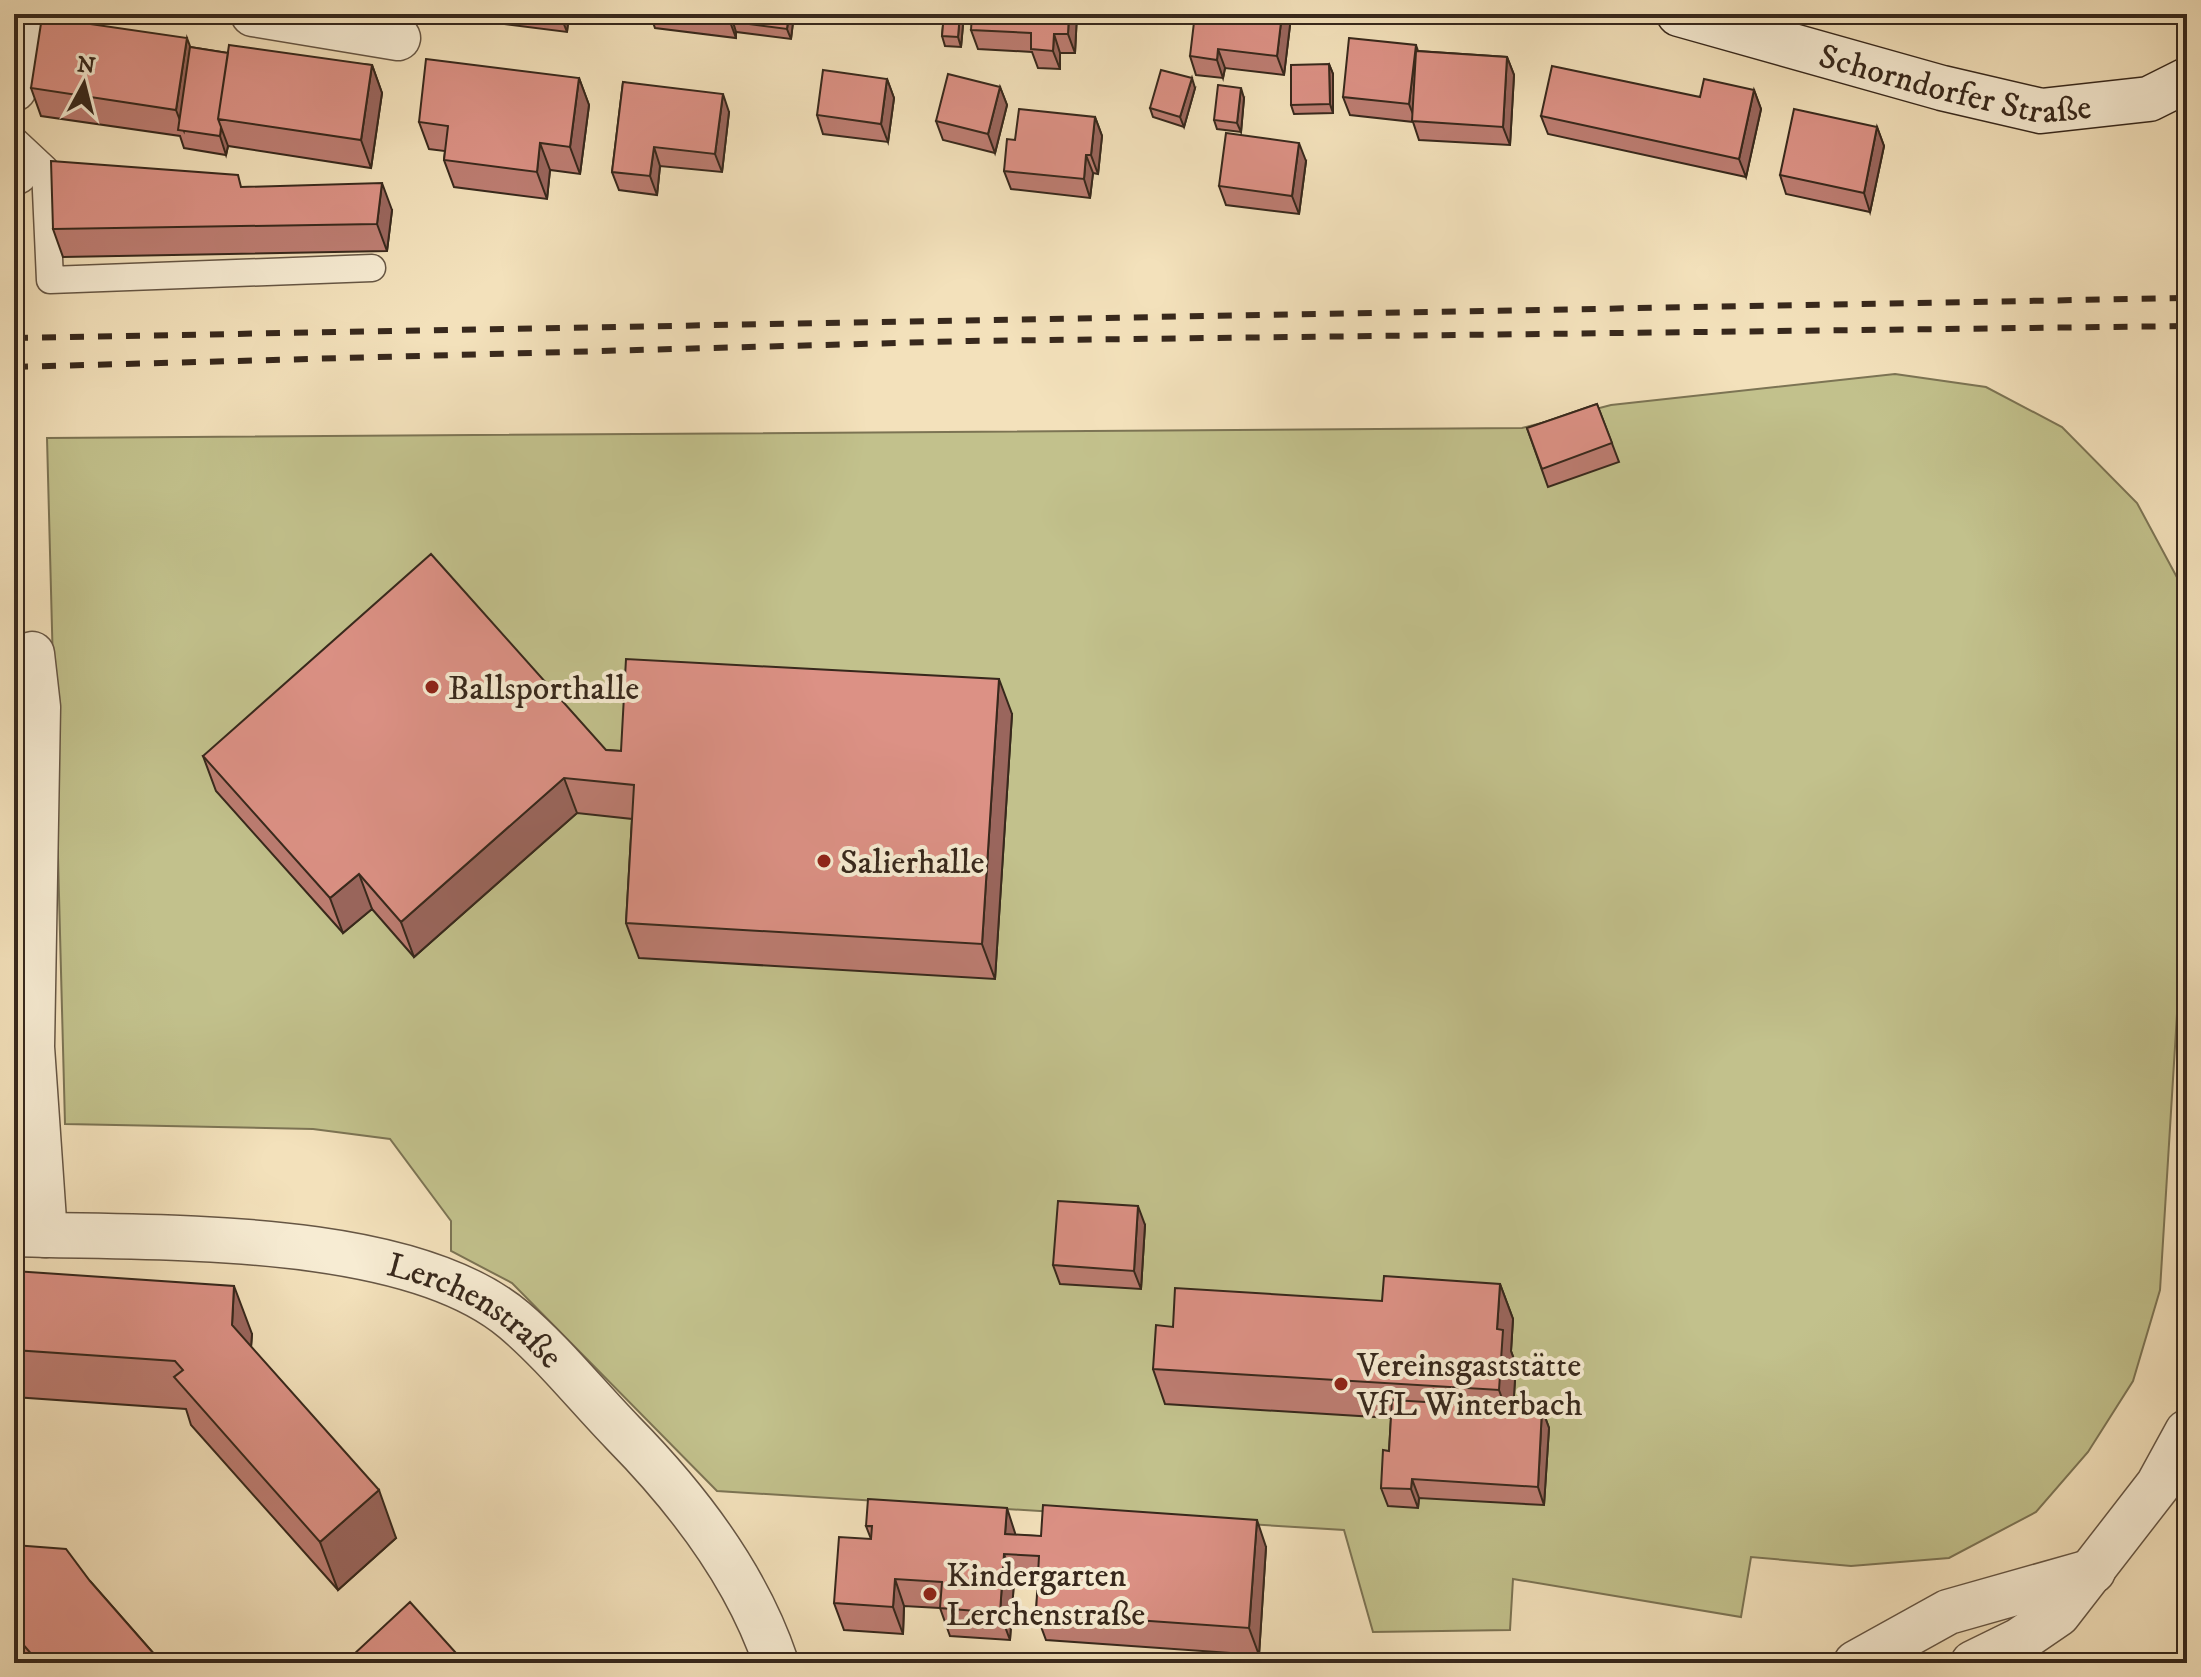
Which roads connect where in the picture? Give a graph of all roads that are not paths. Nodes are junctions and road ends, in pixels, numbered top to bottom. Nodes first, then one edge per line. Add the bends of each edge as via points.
1 (23, 14) edge
2 (253, 14) edge
3 (1679, 14) edge
4 (1767, 27) edge
5 (398, 38) dead end
6 (2187, 80) edge
7 (14, 89) edge
8 (15, 158) edge
9 (372, 268) dead end
10 (32, 654) dead end
11 (30, 1235) edge
12 (2187, 1432) edge
13 (2093, 1571) junction
14 (776, 1663) edge
15 (1856, 1663) edge
16 (1973, 1663) edge

1 - 7 street
2 - 5 street
3 - 4 street, Schorndorfer Straße
4 - 6 street, Schorndorfer Straße via 2041,111 2149,99
8 - 9 lane via 45,169 50,280
10 - 11 street via 38,707
11 - 14 street, Lerchenstraße via 280,1244 397,1264 454,1284 513,1319 654,1464 733,1571 765,1629
12 - 13 street via 2158,1485
13 - 15 street via 1948,1612
13 - 16 street via 2058,1614

